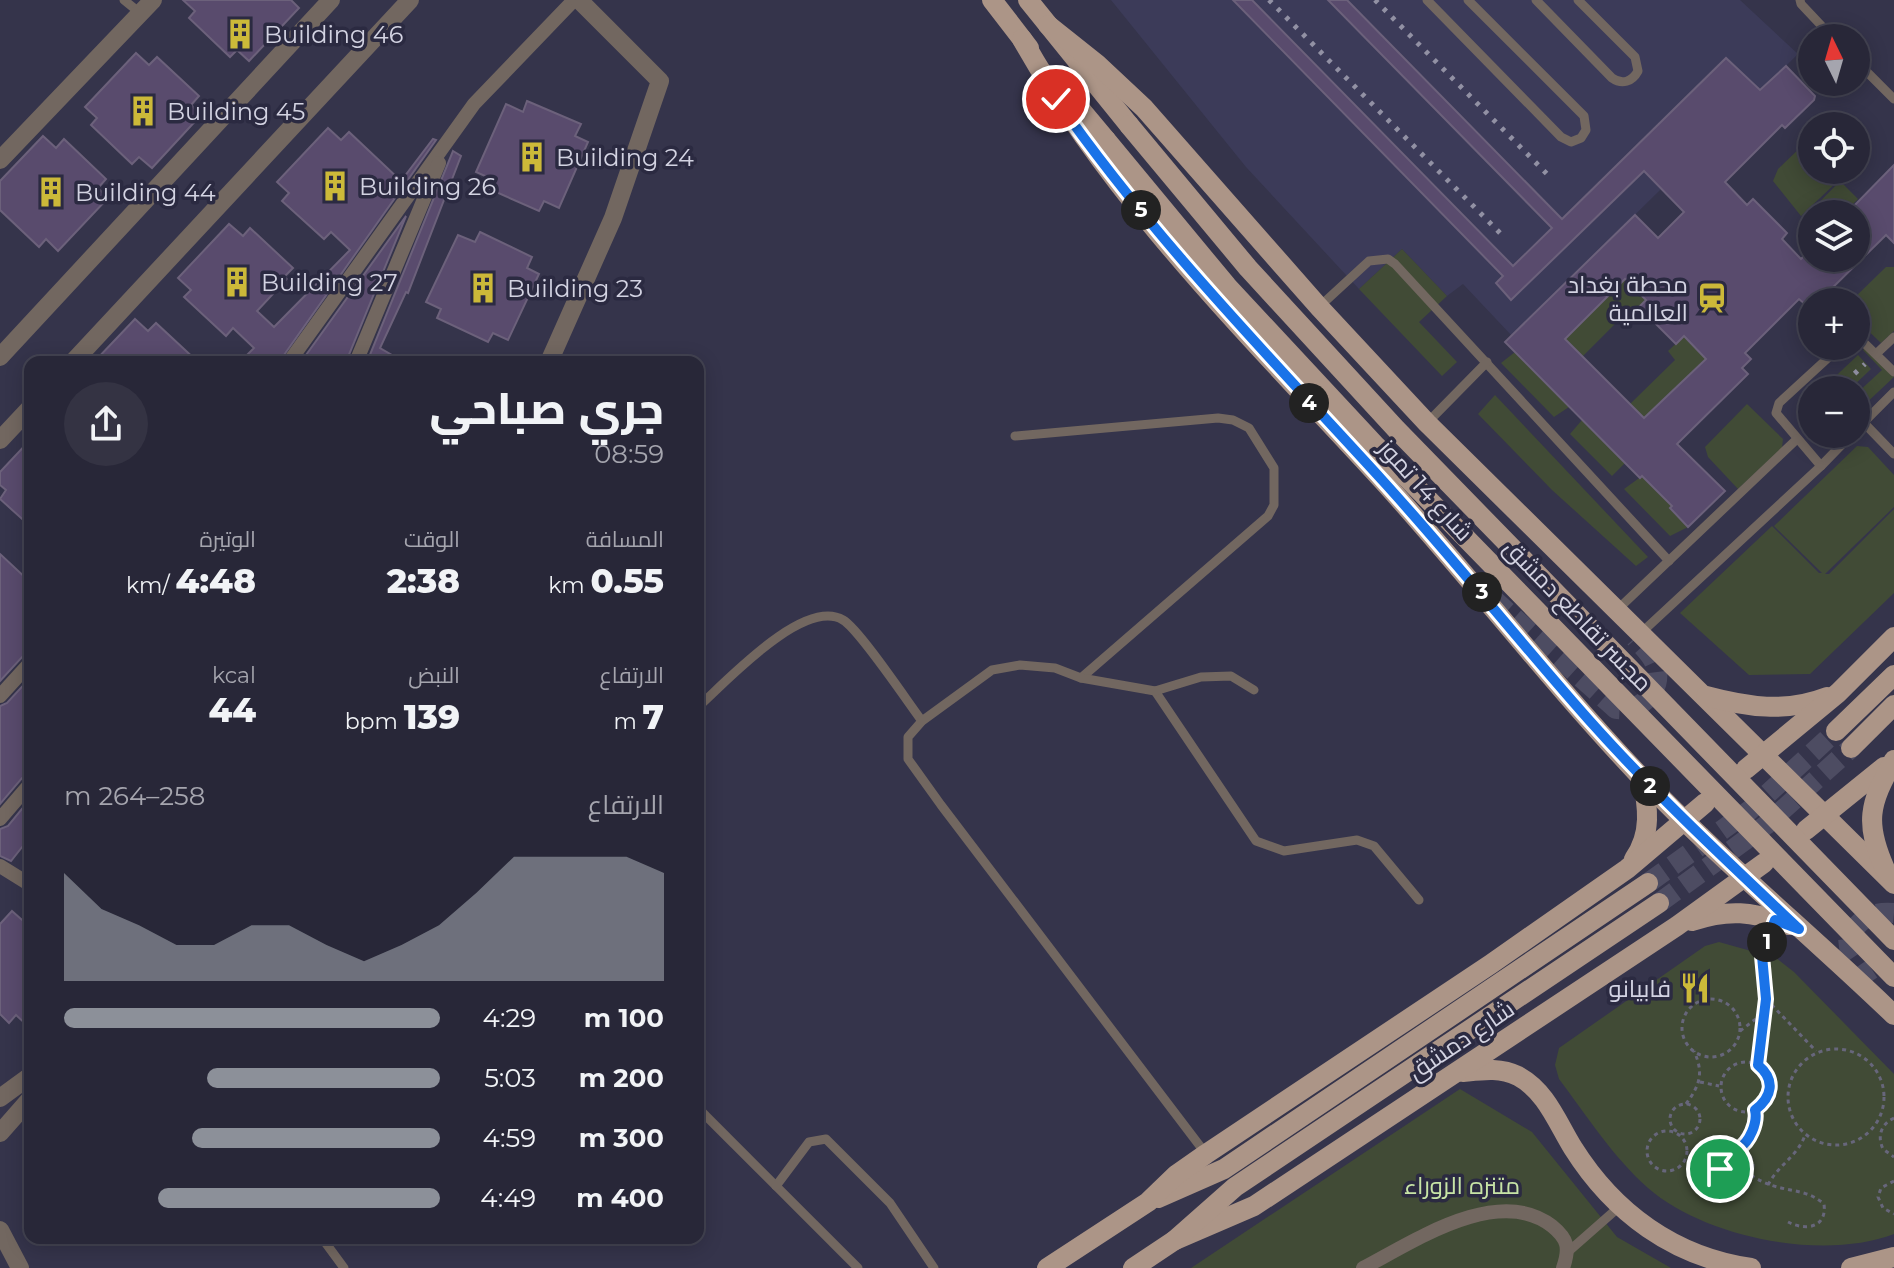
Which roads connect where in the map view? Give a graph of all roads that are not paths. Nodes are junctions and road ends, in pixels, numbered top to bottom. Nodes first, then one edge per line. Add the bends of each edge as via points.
1 (124, 0) edge
2 (331, 0) edge
3 (410, 0) edge
4 (576, 0) edge
5 (992, 0) edge
6 (1028, 0) edge
7 (1427, 0) edge
8 (1468, 0) edge
9 (1536, 0) edge
10 (1578, 0) edge
11 (1800, 0) edge
12 (146, 7) edge
13 (1820, 24) edge
14 (1048, 25) junction
15 (1022, 39) junction
16 (1870, 75) edge
17 (1894, 99) edge
18 (1129, 125) joint
19 (449, 139) junction
20 (1106, 140) joint
21 (0, 160) edge
22 (1319, 307) junction
23 (1894, 337) edge
24 (1870, 348) edge
25 (1876, 354) junction
26 (79, 356) edge
27 (293, 356) edge
28 (359, 356) edge
29 (552, 356) edge
30 (0, 357) edge
31 (1826, 360) edge
32 (1487, 362) junction
33 (1893, 371) edge
34 (1894, 392) edge
35 (24, 414) edge
36 (1870, 416) edge
37 (1427, 423) junction
38 (1015, 436) dead end
39 (1870, 438) edge
40 (1797, 439) junction
41 (0, 440) edge
42 (1839, 448) edge
43 (1894, 454) edge
44 (1821, 466) junction
45 (1669, 561) junction
46 (1617, 610) junction
47 (1641, 633) junction
48 (1894, 637) edge
49 (24, 670) edge
50 (1894, 675) edge
51 (1081, 678) junction
52 (1254, 690) dead end
53 (1155, 691) junction
54 (1838, 693) junction
55 (1702, 695) junction
56 (0, 696) edge
57 (704, 702) edge
58 (1894, 705) edge
59 (922, 721) junction
60 (1836, 731) tunnel mouth
61 (1851, 748) tunnel mouth
62 (1894, 760) edge
63 (1754, 762) junction
64 (1642, 778) junction
65 (24, 791) edge
66 (1705, 803) dead end
67 (1823, 814) junction
68 (0, 819) edge
69 (1685, 819) junction
70 (1806, 830) dead end
71 (1764, 863) dead end
72 (0, 866) edge
73 (1627, 869) junction
74 (1744, 877) junction
75 (24, 881) edge
76 (1891, 882) edge
77 (1648, 883) tunnel mouth
78 (1419, 900) dead end
79 (1659, 903) tunnel mouth
80 (1677, 926) junction
81 (1799, 929) junction
82 (1894, 940) edge
83 (1894, 977) edge
84 (1894, 1015) edge
85 (1459, 1072) junction
86 (24, 1080) edge
87 (0, 1098) edge
88 (24, 1106) edge
89 (704, 1114) edge
90 (0, 1133) edge
91 (1206, 1154) junction
92 (776, 1186) junction
93 (1148, 1202) junction
94 (1619, 1207) junction
95 (0, 1230) edge
96 (1175, 1240) junction
97 (326, 1244) edge
98 (1569, 1251) junction
99 (1894, 1257) edge
100 (20, 1268) edge
101 (344, 1268) edge
102 (858, 1268) edge
103 (934, 1268) edge
104 (1047, 1268) edge
105 (1133, 1268) edge
106 (1363, 1268) edge
107 (1563, 1268) edge
108 (1751, 1268) edge
109 (1851, 1268) edge

1 - 12 lane
2 - 30 street
3 - 26 street
4 - 19 street via 474,104
4 - 29 street via 660,81 613,218
5 - 15 main road, شارع 14 تموز
6 - 14 main road, شارع 14 تموز
7 - 8 lane via 1561,137 1571,142 1581,138 1584,116
9 - 10 lane via 1612,78 1632,79 1638,71 1635,57
11 - 13 lane
12 - 21 street
14 - 18 main road, شارع 14 تموز
14 - 22 main road, شارع 14 تموز via 1144,108
15 - 20 main road, شارع 14 تموز
15 - 64 main road, شارع 14 تموز via 1095,155 1183,261 1464,571
16 - 17 lane
18 - 82 main road, مجسر تقاطع دمشق, bridge via 1248,268 1396,429
19 - 27 street
19 - 28 street
20 - 83 main road, مجسر تقاطع دمشق, bridge via 1227,286 1376,446
22 - 32 lane via 1369,261 1388,259
22 - 37 main road, شارع 14 تموز
23 - 25 lane
24 - 25 lane
25 - 33 lane
31 - 40 lane via 1777,405 1777,416
32 - 37 lane
32 - 45 lane
34 - 36 lane
35 - 41 street
37 - 46 main road, شارع 14 تموز
38 - 51 lane via 1218,418 1249,428 1274,468 1274,505 1268,516
39 - 43 lane
40 - 44 lane
40 - 45 lane
42 - 44 lane
44 - 47 lane
45 - 46 lane
46 - 47 main road, شارع 14 تموز
47 - 55 main road, شارع 14 تموز
48 - 54 main road
49 - 56 street
50 - 60 main road
51 - 53 lane
51 - 59 lane via 1055,668 1020,665 992,670
52 - 53 lane via 1231,676 1216,676
53 - 78 lane via 1256,841 1284,851 1357,840 1374,846
54 - 55 main road via 1771,708
54 - 63 main road
55 - 63 main road, شارع 14 تموز
57 - 59 lane via 774,640 809,618 825,615 849,625
58 - 61 main road
59 - 91 lane via 908,737 908,759
62 - 67 main road
62 - 76 main road via 1876,792 1870,817
63 - 67 main road, شارع 14 تموز
64 - 69 main road, شارع 14 تموز
64 - 73 main road via 1648,817 1638,853
65 - 68 street
66 - 69 main road, شارع دمشق
67 - 70 main road
67 - 76 main road, شارع 14 تموز
69 - 73 main road, شارع دمشق
69 - 74 main road, شارع 14 تموز
71 - 74 main road, شارع دمشق
72 - 75 street
73 - 91 main road, شارع دمشق
74 - 80 main road, شارع دمشق
74 - 81 main road, شارع 14 تموز
77 - 93 main road, شارع دمشق via 1224,1169
79 - 96 main road, شارع دمشق via 1235,1187
80 - 81 main road via 1734,911 1754,912
80 - 85 main road, شارع دمشق
81 - 84 main road, شارع 14 تموز
85 - 94 main road via 1505,1071 1532,1086 1584,1166
85 - 96 main road, شارع دمشق via 1254,1206
86 - 87 street
88 - 90 street
89 - 92 lane
91 - 93 main road, شارع دمشق
92 - 102 lane
92 - 103 lane via 809,1142 826,1139 890,1203
93 - 104 main road, شارع دمشق
94 - 98 lane
94 - 108 main road via 1679,1248
95 - 100 street
96 - 105 main road, شارع دمشق
97 - 101 lane
98 - 106 street via 1565,1237 1545,1221 1499,1210 1453,1223
98 - 107 street
99 - 109 main road

